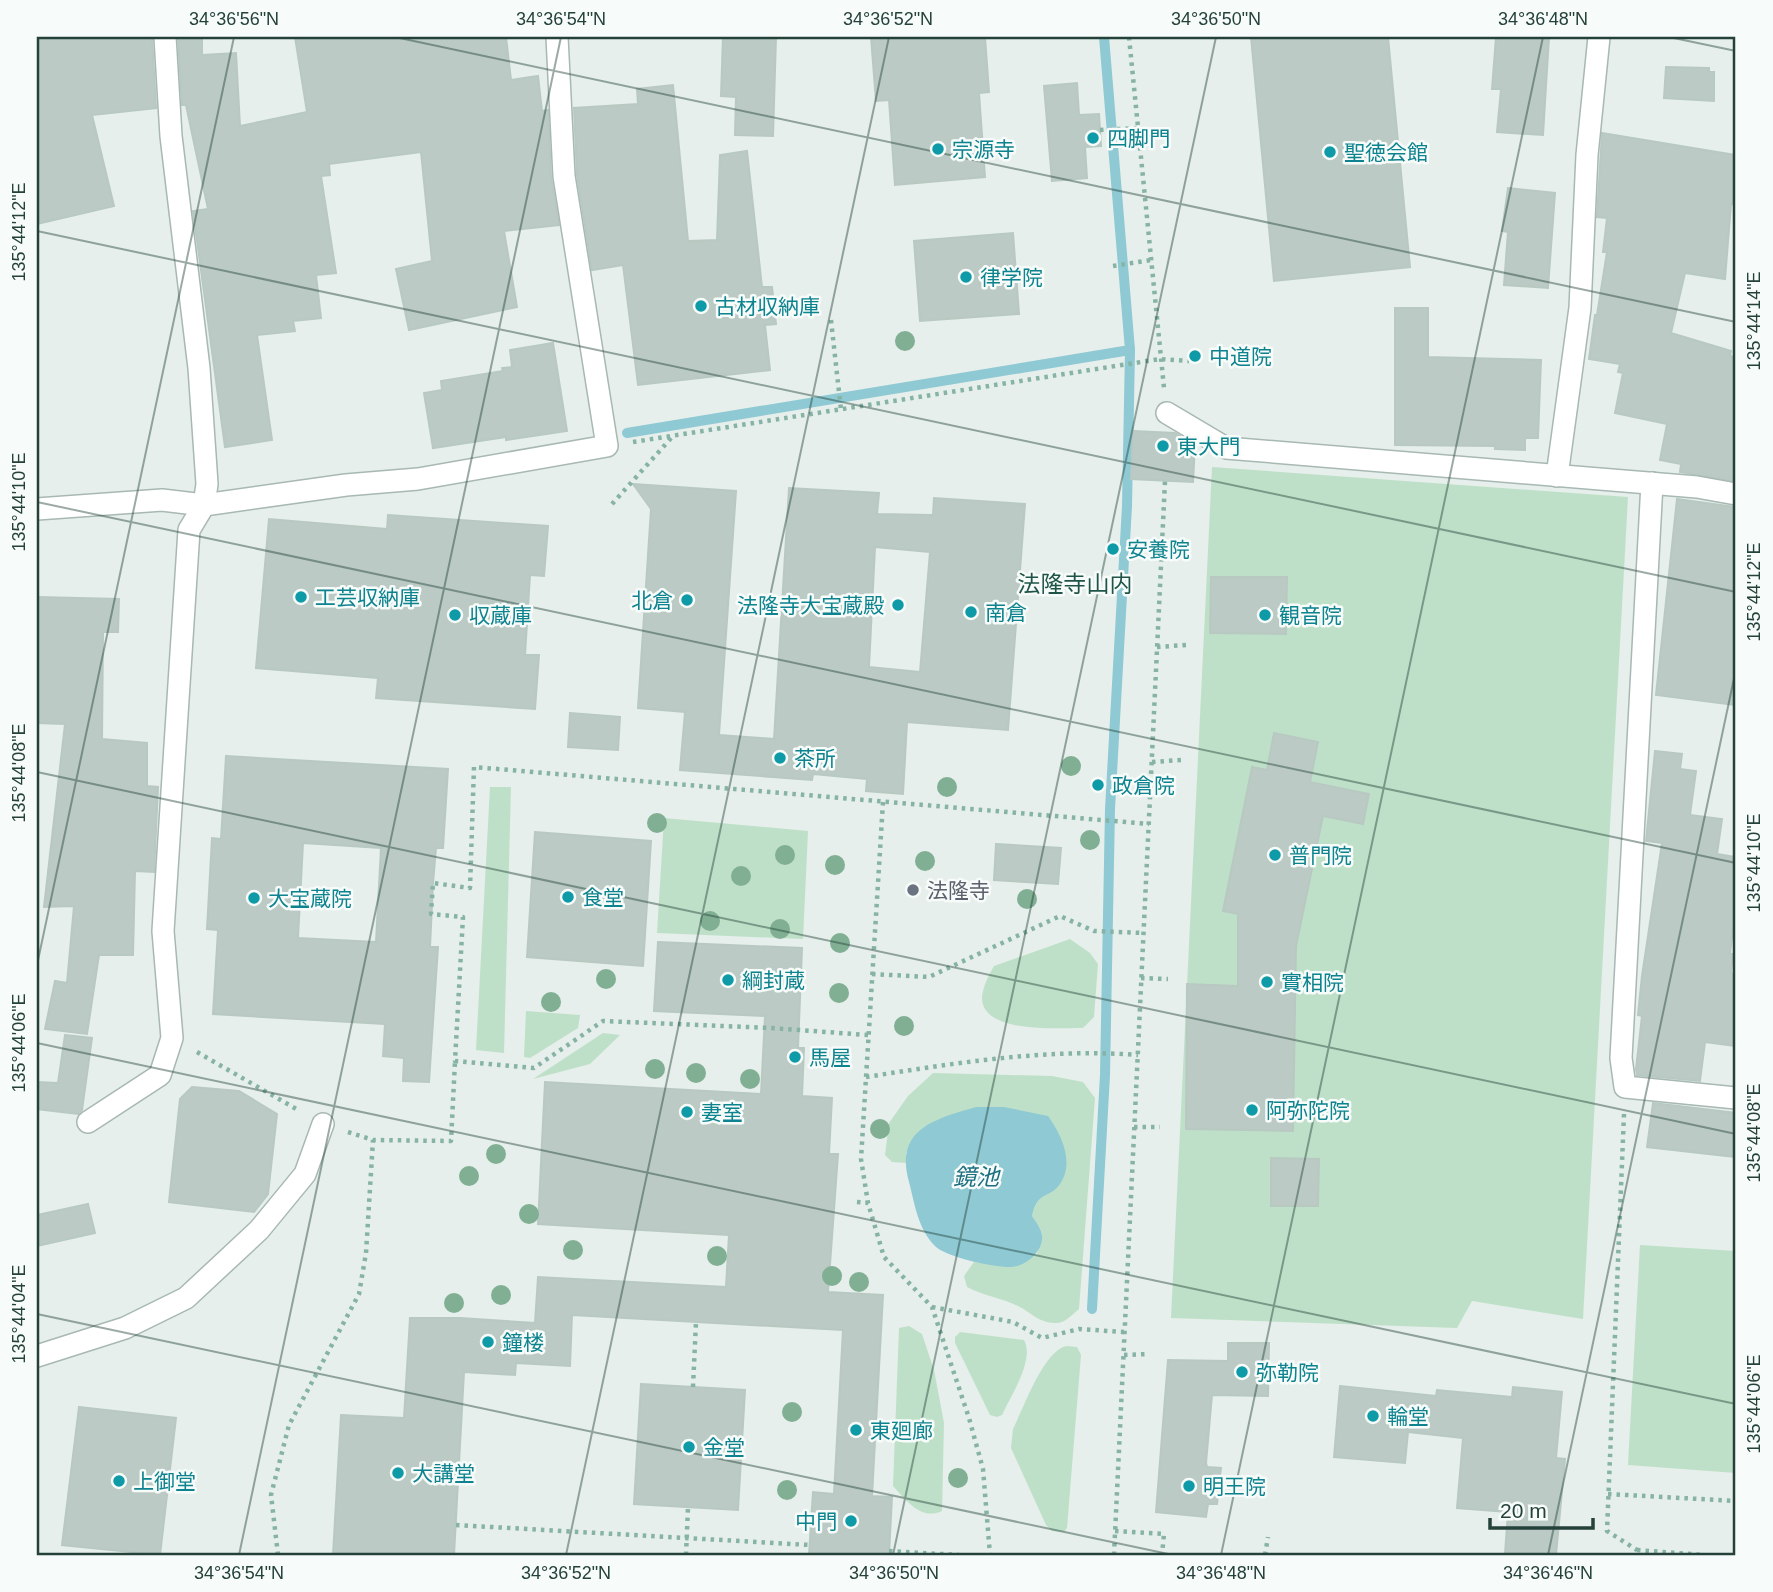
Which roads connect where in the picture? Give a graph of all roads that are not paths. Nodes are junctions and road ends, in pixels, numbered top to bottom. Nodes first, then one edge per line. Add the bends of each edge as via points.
1 (165, 37) edge
2 (557, 37) edge
3 (1600, 37) edge
4 (1167, 413) dead end
5 (1557, 476) junction
6 (1652, 483) junction
7 (1736, 494) edge
8 (204, 505) junction
9 (37, 509) edge
10 (1736, 1098) edge
11 (89, 1122) dead end
12 (323, 1124) dead end
13 (37, 1356) edge

1 - 8 street via 171,136 199,368 207,484
2 - 8 street via 564,176 607,446 418,479
3 - 5 street via 1587,155 1580,308
4 - 5 street via 1226,448
5 - 6 street
6 - 7 street
6 - 10 street via 1621,1058 1625,1087
8 - 9 street via 162,500
8 - 11 street via 189,530 163,931 172,1038 160,1074
12 - 13 street via 305,1174 259,1230 186,1298 125,1328

